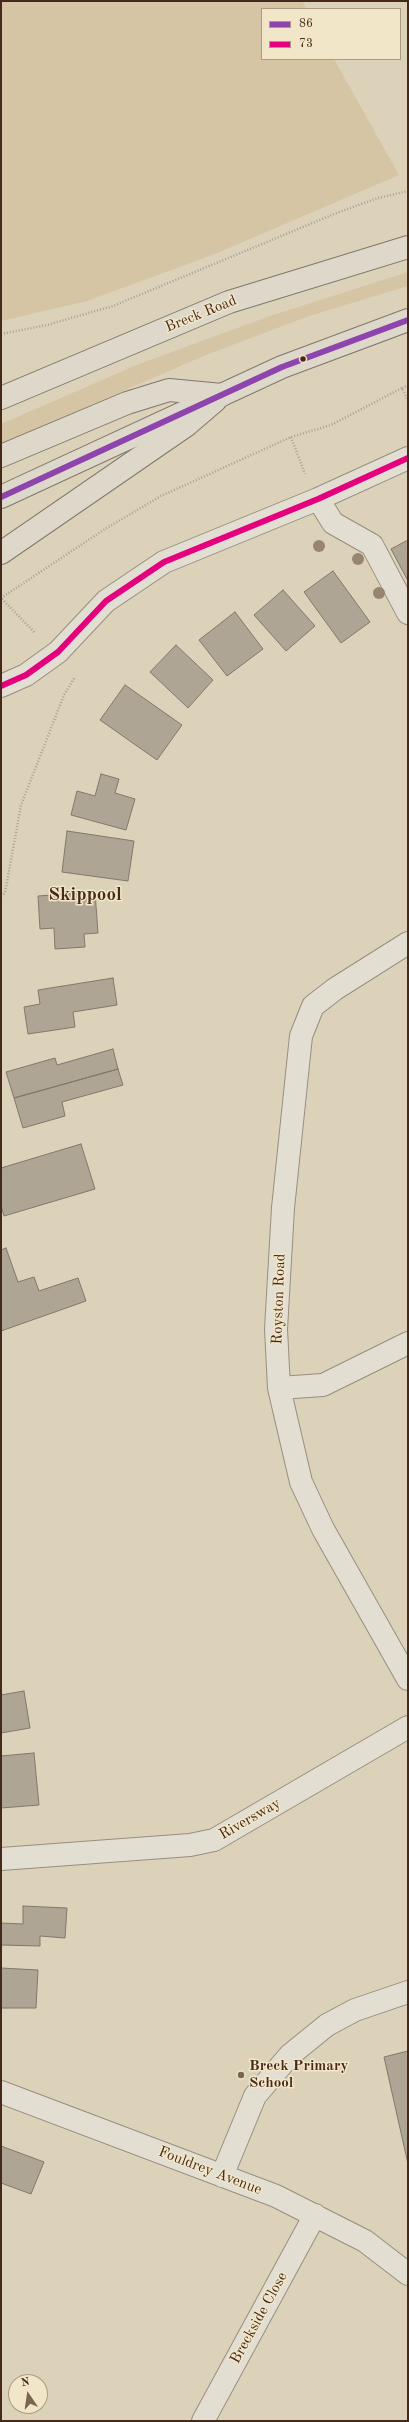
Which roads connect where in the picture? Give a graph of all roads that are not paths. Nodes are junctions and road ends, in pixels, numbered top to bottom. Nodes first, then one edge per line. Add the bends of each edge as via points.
1 (408, 247) edge
2 (408, 320) edge
3 (5, 392) edge
4 (222, 395) junction
5 (1, 456) edge
6 (408, 458) edge
7 (1, 497) edge
8 (318, 499) junction
9 (1, 553) edge
10 (408, 614) edge
11 (1, 686) edge
12 (408, 943) edge
13 (408, 1343) edge
14 (279, 1388) junction
15 (408, 1680) edge
16 (408, 1727) edge
17 (1, 1859) edge
18 (408, 1992) edge
19 (1, 2092) edge
20 (222, 2176) junction
21 (315, 2216) junction
22 (408, 2274) edge
23 (203, 2421) edge

1 - 3 main road, Breck Road via 229,302
2 - 4 main road via 282,367
4 - 5 main road via 169,390 127,402
4 - 7 main road
4 - 9 main road via 187,425
6 - 8 street
8 - 10 street via 333,523 372,545
8 - 11 street via 164,562 106,601 58,652 37,668
12 - 14 street, Royston Road via 335,989 313,1006 301,1036 283,1208 276,1330
13 - 14 street via 322,1385
14 - 15 street, Royston Road via 301,1482 312,1507
16 - 17 street, Riversway via 214,1840 190,1845
18 - 20 street via 354,2010 327,2025 290,2055 255,2096
19 - 20 street, Fouldrey Avenue
20 - 21 street, Fouldrey Avenue via 276,2196
21 - 22 street, Fouldrey Avenue via 365,2241
21 - 23 street, Breckside Close

